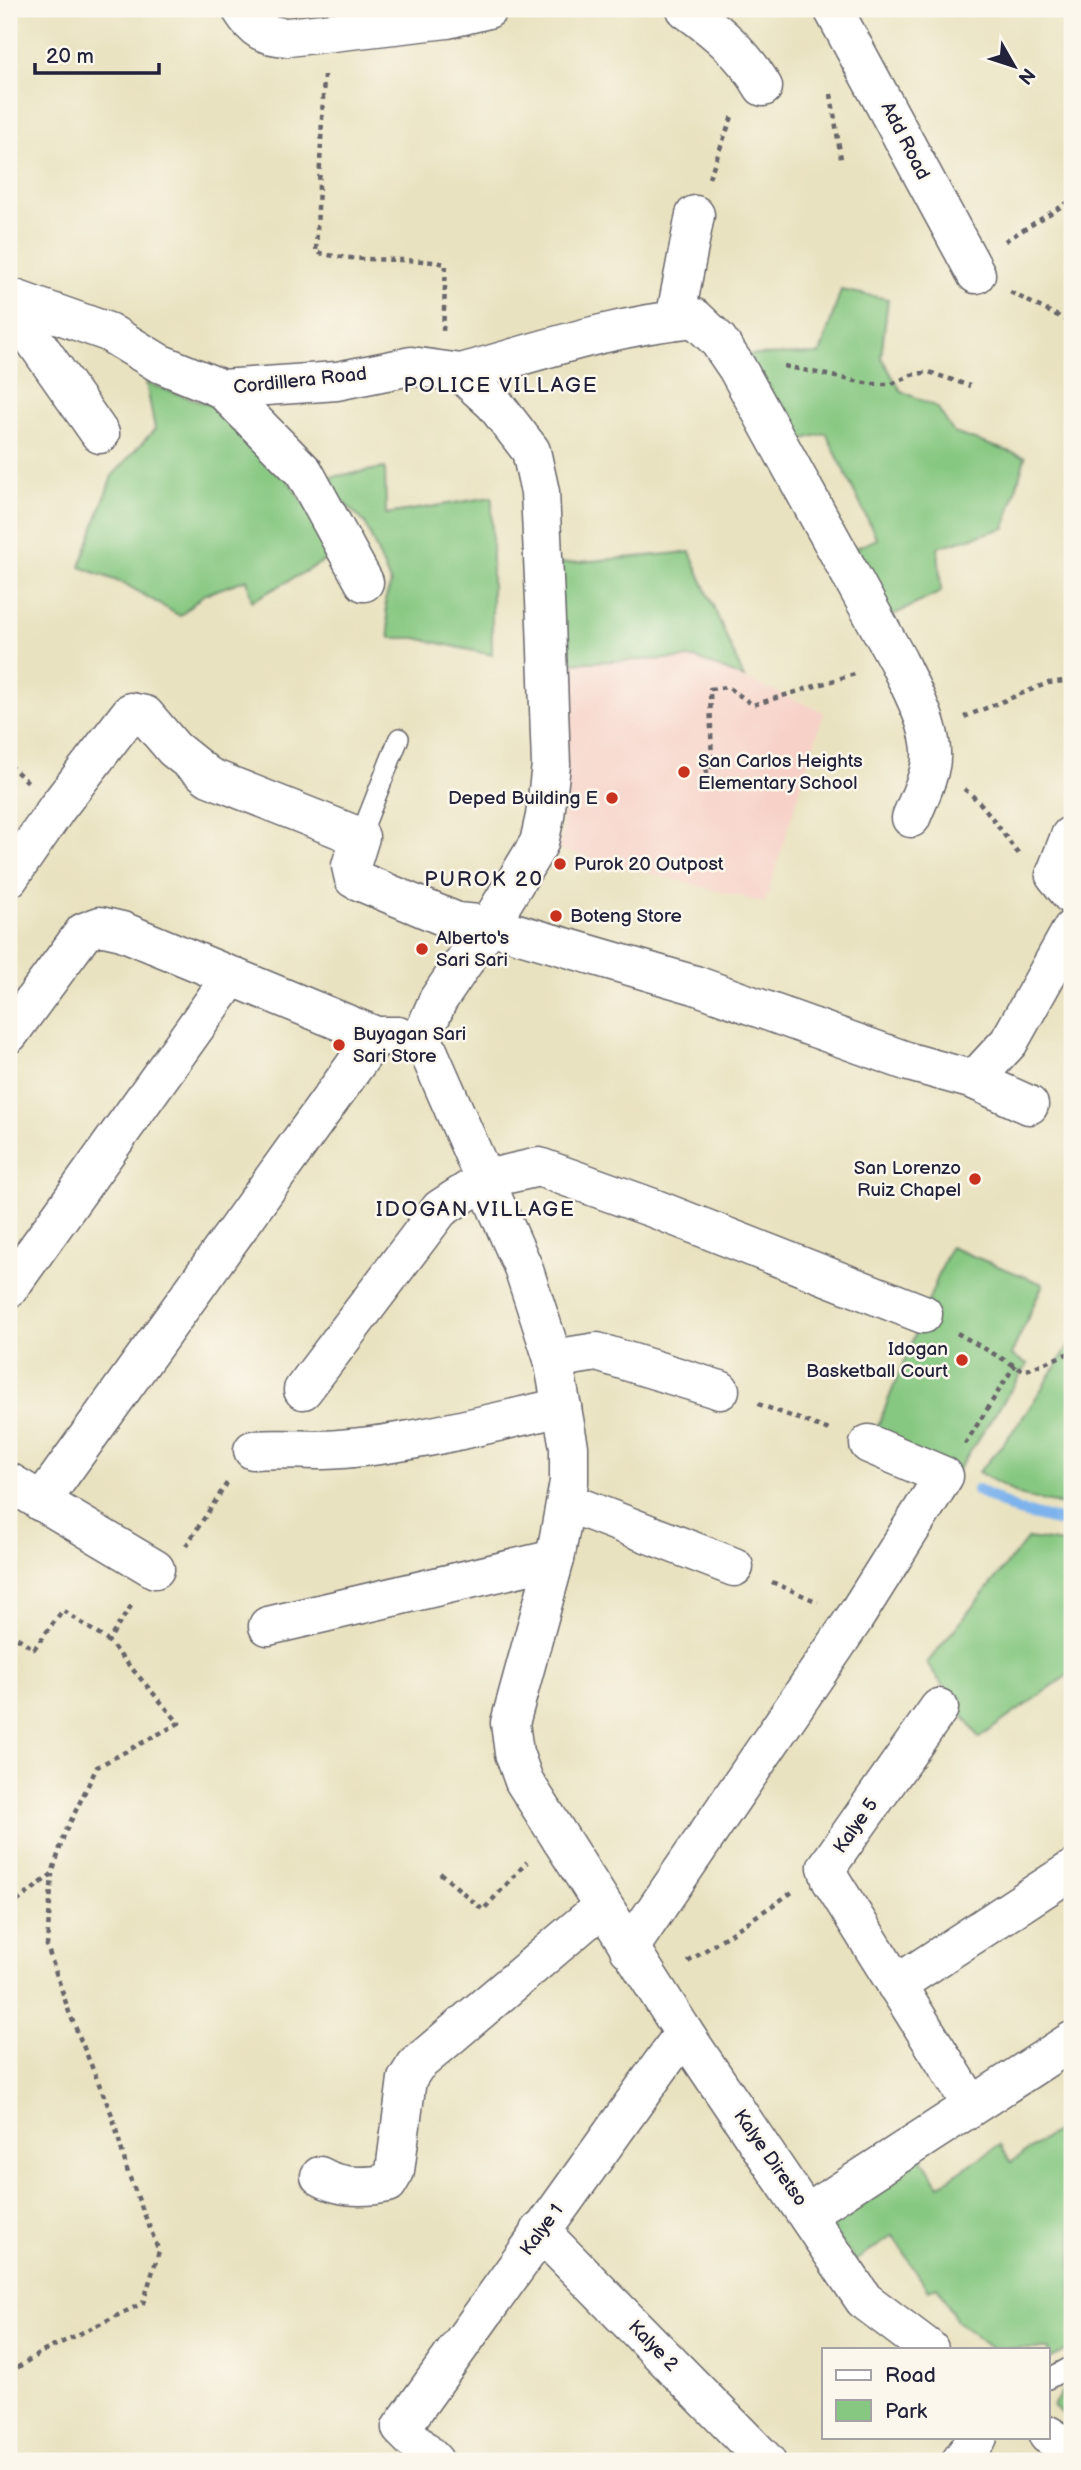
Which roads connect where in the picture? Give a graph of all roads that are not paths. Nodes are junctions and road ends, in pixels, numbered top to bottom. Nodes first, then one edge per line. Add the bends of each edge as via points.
1 (241, 9) edge
2 (488, 9) edge
3 (686, 9) edge
4 (833, 9) edge
5 (757, 77) road end
6 (695, 215) road end
7 (972, 269) road end
8 (9, 297) edge
9 (9, 304) edge
10 (675, 320) junction
11 (452, 372) junction
12 (222, 389) junction
13 (100, 434) dead end
14 (364, 582) dead end
15 (399, 738) dead end
16 (911, 818) dead end
17 (1070, 836) dead end
18 (360, 837) junction
19 (9, 878) edge
20 (1072, 896) edge
21 (489, 925) junction
22 (1072, 929) edge
23 (232, 976) junction
24 (9, 1034) edge
25 (376, 1036) junction
26 (422, 1037) junction
27 (974, 1080) junction
28 (1029, 1105) dead end
29 (486, 1179) junction
30 (9, 1288) edge
31 (923, 1314) road end
32 (553, 1359) junction
33 (303, 1390) dead end
34 (720, 1390) road end
35 (562, 1406) junction
36 (869, 1444) road end
37 (254, 1450) road end
38 (9, 1482) edge
39 (41, 1502) junction
40 (566, 1503) junction
41 (555, 1559) junction
42 (734, 1567) dead end
43 (155, 1569) road end
44 (268, 1626) dead end
45 (939, 1708) dead end
46 (1072, 1870) edge
47 (602, 1907) junction
48 (629, 1950) junction
49 (896, 1985) junction
50 (684, 2033) junction
51 (1072, 2041) edge
52 (971, 2104) junction
53 (320, 2176) dead end
54 (808, 2213) junction
55 (540, 2231) junction
56 (928, 2348) edge
57 (1072, 2366) edge
58 (1050, 2378) edge
59 (1050, 2436) edge
60 (977, 2438) edge
61 (1072, 2451) edge
62 (434, 2461) edge
63 (766, 2461) edge
64 (961, 2461) edge

1 - 2 street via 251,25 267,36 447,19
3 - 5 street via 718,32
4 - 7 street, Add Road
6 - 10 street
8 - 12 street, Cordillera Road via 108,332 159,363
9 - 13 street
10 - 11 street
10 - 16 street via 695,318 737,368 898,661 929,750
11 - 12 street, Cordillera Road via 411,366 337,381
11 - 21 street via 494,403 531,451 540,492 551,765 545,816 539,843
12 - 14 street, Cordillera Road via 304,472
15 - 18 lane
17 - 20 street via 1055,875
18 - 19 street via 209,777 173,749 145,715 131,712
18 - 21 street via 351,866 354,879 457,922
21 - 26 street via 438,1000
21 - 27 street via 695,985 909,1062
22 - 27 street via 1009,1042
23 - 24 street via 100,926 85,932
23 - 25 street
23 - 30 street
25 - 26 street
25 - 39 street
26 - 29 street, Kalye Diretso
27 - 28 street
29 - 31 street via 538,1167
29 - 32 street, Kalye Diretso via 523,1267
29 - 33 street via 440,1209
32 - 34 street via 597,1352
32 - 35 street, Kalye Diretso
35 - 37 street via 386,1442 323,1450
35 - 40 street, Kalye Diretso via 569,1447
36 - 48 street via 944,1476 854,1619
38 - 39 street
39 - 43 street
40 - 41 street, Kalye Diretso
40 - 42 street
41 - 44 street
41 - 47 street, Kalye Diretso via 510,1724 514,1754 524,1782
45 - 49 street, Kalye 5 via 828,1867 831,1880
46 - 49 street
47 - 48 street, Kalye Diretso
47 - 53 street via 416,2065 407,2080 397,2158 388,2183 351,2186 333,2184
48 - 50 street, Kalye Diretso
49 - 52 street, Kalye 5
50 - 54 street, Kalye Diretso
50 - 55 street, Kalye 1
51 - 52 street
52 - 54 street
54 - 56 street, Kalye Diretso via 864,2300
55 - 62 street, Kalye 1 via 401,2428
55 - 63 street, Kalye 2
57 - 58 lane
59 - 61 street
60 - 64 street

